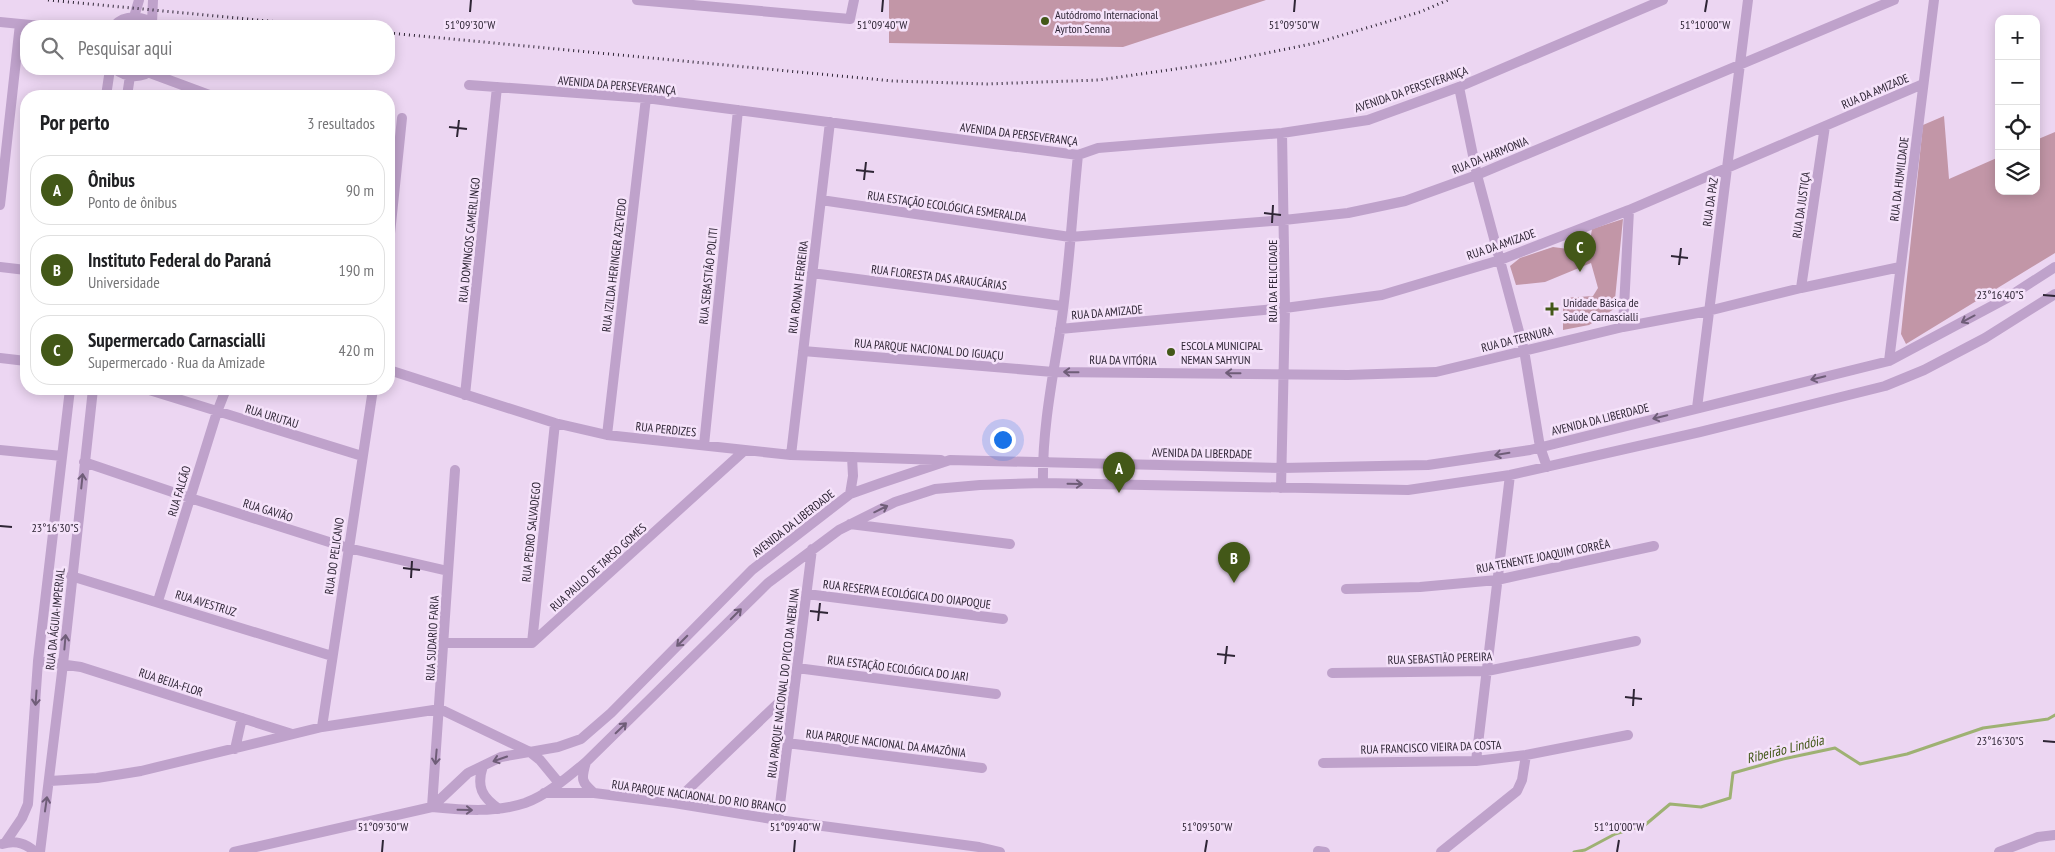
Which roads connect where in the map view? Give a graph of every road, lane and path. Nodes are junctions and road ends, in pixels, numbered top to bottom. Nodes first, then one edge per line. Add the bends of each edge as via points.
1 (139, 0) edge
2 (154, 0) edge
3 (637, 0) edge
4 (854, 0) edge
5 (1663, 0) edge
6 (1748, 0) edge
7 (1894, 0) edge
8 (1934, 0) edge
9 (134, 17) junction
10 (123, 20) edge
11 (147, 20) edge
12 (154, 20) edge
13 (0, 22) edge
14 (20, 24) joint
15 (1740, 65) junction
16 (109, 75) edge
17 (127, 75) edge
18 (144, 75) edge
19 (162, 75) edge
20 (130, 76) junction
21 (1923, 84) junction
22 (469, 85) dead end
23 (498, 87) junction
24 (1459, 87) junction
25 (107, 90) edge
26 (128, 90) edge
27 (198, 90) edge
28 (646, 98) junction
29 (738, 110) junction
30 (402, 118) dead end
31 (830, 122) junction
32 (1825, 126) junction
33 (1282, 133) junction
34 (395, 148) edge
35 (1078, 155) junction
36 (1728, 168) junction
37 (1477, 174) junction
38 (821, 200) junction
39 (0, 205) edge
40 (1629, 210) junction
41 (1284, 220) junction
42 (1070, 237) junction
43 (1500, 260) junction
44 (0, 266) edge
45 (1900, 267) junction
46 (2055, 267) edge
47 (20, 269) edge
48 (812, 273) junction
49 (1802, 288) junction
50 (2055, 294) edge
51 (1062, 306) junction
52 (1285, 308) junction
53 (1708, 311) junction
54 (1623, 327) junction
55 (1060, 329) junction
56 (1524, 350) junction
57 (803, 351) junction
58 (0, 358) edge
59 (20, 360) edge
60 (1890, 361) junction
61 (395, 372) edge
62 (1053, 372) junction
63 (1282, 374) junction
64 (69, 395) edge
65 (92, 395) edge
66 (165, 395) edge
67 (224, 395) edge
68 (372, 395) edge
69 (465, 395) junction
70 (1696, 408) junction
71 (217, 412) junction
72 (555, 423) junction
73 (607, 435) junction
74 (704, 445) junction
75 (1540, 447) junction
76 (0, 450) edge
77 (745, 450) junction
78 (791, 455) junction
79 (62, 456) junction
80 (362, 456) junction
81 (852, 457) junction
82 (950, 460) junction
83 (84, 462) junction
84 (1042, 462) junction
85 (1547, 467) junction
86 (1282, 468) junction
87 (455, 470) dead end
88 (1510, 475) junction
89 (1043, 483) junction
90 (1281, 488) junction
91 (850, 494) junction
92 (190, 498) junction
93 (849, 524) junction
94 (1010, 544) dead end
95 (1654, 546) dead end
96 (348, 548) junction
97 (812, 549) junction
98 (448, 571) junction
99 (71, 576) junction
100 (1497, 580) junction
101 (1346, 589) dead end
102 (807, 594) junction
103 (158, 601) junction
104 (1003, 618) dead end
105 (1636, 641) dead end
106 (445, 643) junction
107 (532, 643) junction
108 (332, 656) junction
109 (38, 661) junction
110 (63, 664) junction
111 (797, 668) junction
112 (1487, 671) junction
113 (1332, 673) dead end
114 (793, 689) junction
115 (996, 694) dead end
116 (440, 709) junction
117 (242, 718) junction
118 (322, 727) junction
119 (293, 735) junction
120 (1628, 735) dead end
121 (787, 743) junction
122 (235, 749) junction
123 (530, 752) junction
124 (1526, 755) junction
125 (1476, 761) junction
126 (586, 762) junction
127 (1323, 763) dead end
128 (482, 766) junction
129 (982, 768) dead end
130 (50, 781) junction
131 (559, 783) junction
132 (544, 793) junction
133 (594, 793) junction
134 (674, 803) junction
135 (432, 807) junction
136 (499, 809) junction
137 (778, 820) junction
138 (2055, 835) edge
139 (2, 843) edge
140 (35, 852) edge
141 (40, 852) edge
142 (234, 852) edge
143 (1000, 852) edge
144 (1441, 852) edge
145 (2000, 852) edge

1 - 9 street
2 - 12 street
3 - 4 street via 850,19
5 - 24 street, AVENIDA DA PERSEVERANÇA
6 - 15 street, RUA DA PAZ
7 - 15 street, RUA DA HARMONIA
8 - 21 street, RUA DA HUMILDADE
9 - 10 street
9 - 11 street
13 - 14 street
14 - 39 street
15 - 36 street, RUA DA PAZ
15 - 37 street, RUA DA HARMONIA
16 - 25 street
17 - 20 street
18 - 20 street
19 - 27 street
20 - 26 street
21 - 32 street, RUA DA AMIZADE
21 - 45 street, RUA DA HUMILDADE
22 - 23 street, AVENIDA DA PERSEVERANÇA
23 - 28 street, AVENIDA DA PERSEVERANÇA
23 - 69 street, RUA DOMINGOS CAMERLINGO
24 - 33 street, AVENIDA DA PERSEVERANÇA via 1368,120
24 - 37 street
28 - 29 street, AVENIDA DA PERSEVERANÇA
28 - 73 street, RUA IZILDA HERINGER AZEVEDO
29 - 31 street, AVENIDA DA PERSEVERANÇA
29 - 74 street, RUA SEBASTIÃO POLITI
30 - 34 street
31 - 35 street, AVENIDA DA PERSEVERANÇA
31 - 38 street, RUA RONAN FERREIRA
32 - 36 street, RUA DA AMIZADE
32 - 49 street, RUA DA JUSTIÇA
33 - 35 street, AVENIDA DA PERSEVERANÇA via 1098,148
33 - 41 street, RUA DA FELICIDADE
35 - 42 street
36 - 40 street, RUA DA AMIZADE
36 - 53 street, RUA DA PAZ
37 - 41 street, RUA DA HARMONIA via 1404,200 1348,212
37 - 43 street
38 - 42 street, RUA ESTAÇÃO ECOLÓGICA ESMERALDA
38 - 48 street, RUA RONAN FERREIRA
40 - 43 street, RUA DA AMIZADE
40 - 54 street
41 - 42 street, RUA DA HARMONIA
41 - 52 street, RUA DA FELICIDADE
42 - 51 street
43 - 52 street, RUA DA AMIZADE via 1382,295
43 - 56 street
44 - 47 street
45 - 49 street, RUA DA TERNURA
45 - 60 street, RUA DA HUMILDADE
46 -> 60 street, AVENIDA DA LIBERDADE via 2008,298
48 - 51 street, RUA FLORESTA DAS ARAUCÁRIAS
48 - 57 street, RUA RONAN FERREIRA
49 - 53 street, RUA DA TERNURA
50 - 85 street via 1984,338 1924,370 1885,386
51 - 55 street
52 - 55 street, RUA DA AMIZADE
52 - 63 street, RUA DA FELICIDADE
53 - 54 street, RUA DA TERNURA
53 - 70 street, RUA DA PAZ
54 - 56 street, RUA DA TERNURA
55 - 62 street
56 - 63 street, RUA DA TERNURA via 1436,372
56 - 75 street
57 - 62 street, RUA PARQUE NACIONAL DO IGUAÇU
57 - 78 street, RUA RONAN FERREIRA
58 - 59 street
60 -> 70 street, AVENIDA DA LIBERDADE
61 - 69 street, RUA PERDIZES
63 -> 62 street, RUA DA VITÓRIA
62 - 84 street
63 - 86 street, RUA DA FELICIDADE
64 - 79 street, RUA DA ÁGUIA-IMPERIAL
65 - 83 street, RUA DA ÁGUIA-IMPERIAL
66 - 71 street, RUA URUTAU
67 - 71 street, RUA FALCÃO
68 - 80 street, RUA DO PELICANO
69 - 72 street, RUA PERDIZES
70 -> 75 street, AVENIDA DA LIBERDADE
71 - 80 street, RUA URUTAU
71 - 92 street, RUA FALCÃO
72 - 73 street, RUA PERDIZES
72 - 107 street, RUA PEDRO SALVADEGO
73 - 74 street, RUA PERDIZES
74 - 77 street, RUA PERDIZES
75 - 85 street
75 -> 86 street, AVENIDA DA LIBERDADE via 1428,465
76 - 79 street
77 - 78 street, RUA PERDIZES
77 - 107 street, RUA PAULO DE TARSO GOMES
78 - 81 street, RUA PERDIZES
79 - 109 street, RUA DA ÁGUIA-IMPERIAL
80 - 96 street, RUA DO PELICANO
81 - 82 street, RUA PERDIZES
81 - 91 street
82 - 84 street, AVENIDA DA LIBERDADE
82 - 91 street, AVENIDA DA LIBERDADE
83 - 92 street, RUA GAVIÃO
99 -> 83 street, RUA DA ÁGUIA-IMPERIAL
84 - 86 street, AVENIDA DA LIBERDADE
84 - 89 street
85 - 88 street
86 - 90 street, RUA DA FELICIDADE
87 - 98 street, RUA SUDARIO FARIA
88 - 90 street via 1408,490
88 - 100 street
89 -> 90 street
93 -> 89 street via 895,502 935,489
91 -> 123 street, AVENIDA DA LIBERDADE via 752,570 611,713 581,739
92 - 96 street, RUA GAVIÃO
92 - 103 street, RUA FALCÃO
93 - 94 street
93 - 97 street
95 - 100 street, RUA TENENTE JOAQUIM CORRÊA
96 - 98 street, RUA GAVIÃO
96 - 108 street, RUA DO PELICANO
97 - 102 street, RUA PARQUE NACIONAL DO PICO DA NEBLINA
126 -> 97 street via 768,583
98 - 106 street, RUA SUDARIO FARIA
99 - 103 street, RUA AVESTRUZ
110 -> 99 street, RUA DA ÁGUIA-IMPERIAL
100 - 101 street, RUA TENENTE JOAQUIM CORRÊA
100 - 112 street
102 - 104 street, RUA RESERVA ECOLÓGICA DO OIAPOQUE
102 - 111 street, RUA PARQUE NACIONAL DO PICO DA NEBLINA
103 - 108 street, RUA AVESTRUZ
105 - 112 street, RUA SEBASTIÃO PEREIRA
106 - 107 street
106 - 116 street, RUA SUDARIO FARIA
108 - 118 street, RUA DO PELICANO
109 - 110 street, RUA BEIJA-FLOR
109 -> 139 street, RUA DA ÁGUIA-IMPERIAL via 28,804 22,818
110 - 117 street, RUA BEIJA-FLOR
110 - 130 street, RUA DA ÁGUIA-IMPERIAL
111 - 114 street, RUA PARQUE NACIONAL DO PICO DA NEBLINA
111 - 115 street, RUA ESTAÇÃO ECOLÓGICA DO JARI
112 - 113 street, RUA SEBASTIÃO PEREIRA
112 - 125 street
114 - 121 street, RUA PARQUE NACIONAL DO PICO DA NEBLINA
114 - 134 street
116 - 118 street
116 - 123 street
116 -> 135 street, RUA SUDARIO FARIA
117 - 119 street, RUA BEIJA-FLOR
117 - 122 street
118 - 119 street
119 - 122 street
120 - 124 street, RUA FRANCISCO VIEIRA DA COSTA
121 - 129 street, RUA PARQUE NACIONAL DA AMAZÔNIA
121 - 137 street, RUA PARQUE NACIONAL DO PICO DA NEBLINA
122 - 130 street via 141,771
123 -> 128 street, AVENIDA DA LIBERDADE
123 - 131 street
124 - 125 street, RUA FRANCISCO VIEIRA DA COSTA
124 - 144 street via 1517,792
125 - 127 street, RUA FRANCISCO VIEIRA DA COSTA
126 - 131 street
126 - 133 street via 582,776 584,785
128 - 135 street, AVENIDA DA LIBERDADE via 468,773
128 - 136 street via 479,778 483,794
141 -> 130 street, RUA DA ÁGUIA-IMPERIAL
131 - 132 street
131 - 133 street, RUA PARQUE NACIAONAL DO RIO BRANCO
132 - 133 street, RUA PARQUE NACIAONAL DO RIO BRANCO
132 - 136 street via 526,803
133 - 134 street, RUA PARQUE NACIAONAL DO RIO BRANCO
134 - 137 street, RUA PARQUE NACIAONAL DO RIO BRANCO
135 -> 136 street
135 - 142 street
137 - 143 street, RUA PARQUE NACIAONAL DO RIO BRANCO
138 - 145 street via 2038,837
139 - 140 street via 24,844

